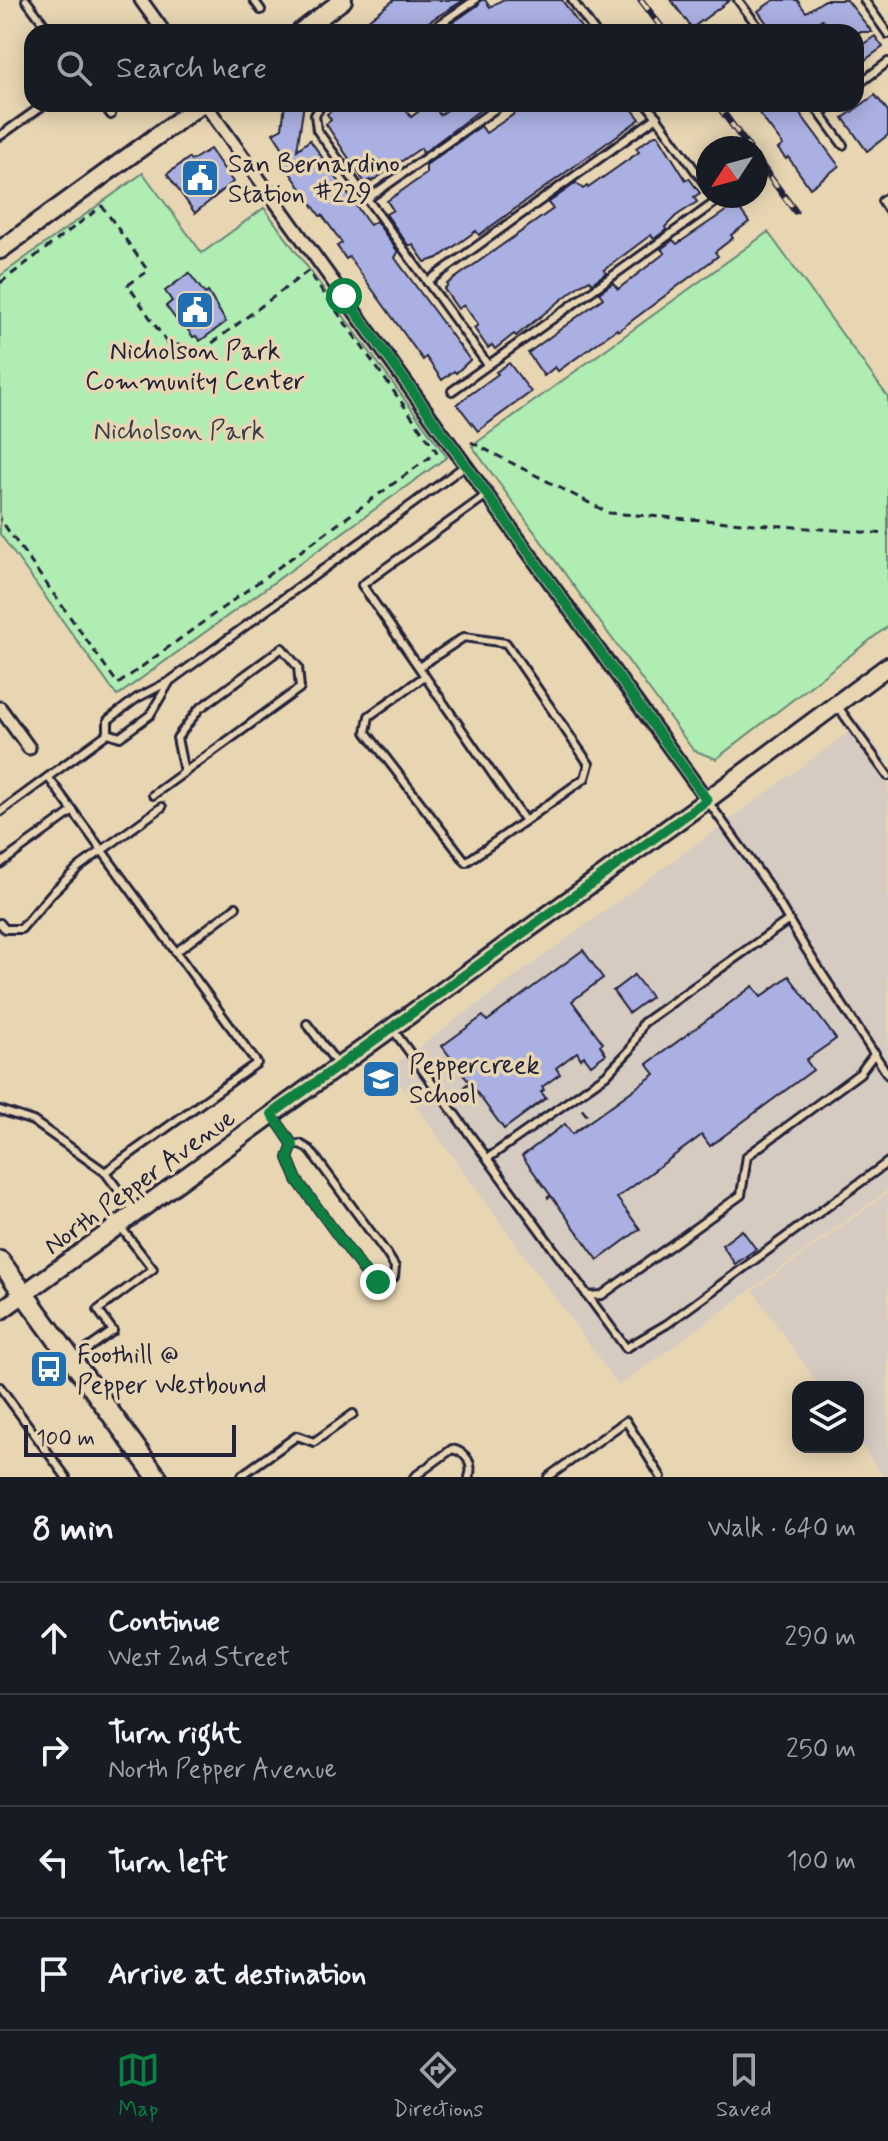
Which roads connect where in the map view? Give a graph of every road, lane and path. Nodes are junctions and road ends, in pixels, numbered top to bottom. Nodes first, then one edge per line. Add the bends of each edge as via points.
1 (26, 0) edge
2 (141, 0) edge
3 (254, 0) edge
4 (343, 0) edge
5 (475, 0) edge
6 (572, 0) edge
7 (738, 0) edge
8 (864, 0) edge
9 (261, 10) dead end
10 (44, 24) edge
11 (158, 24) edge
12 (311, 24) edge
13 (440, 24) edge
14 (589, 24) edge
15 (756, 24) edge
16 (888, 34) edge
17 (888, 62) edge
18 (864, 80) edge
19 (34, 112) edge
20 (109, 112) edge
21 (192, 112) edge
22 (209, 112) edge
23 (317, 112) edge
24 (491, 112) edge
25 (653, 112) edge
26 (820, 113) edge
27 (111, 115) dead end
28 (657, 117) junction
29 (0, 136) edge
30 (843, 145) dead end
31 (696, 171) edge
32 (888, 197) edge
33 (367, 199) junction
34 (707, 208) edge
35 (888, 210) edge
36 (0, 250) edge
37 (427, 282) junction
38 (0, 283) edge
39 (488, 365) junction
40 (452, 391) dead end
41 (471, 442) dead end
42 (466, 465) junction
43 (488, 494) junction
44 (0, 519) edge
45 (888, 534) edge
46 (888, 666) edge
47 (419, 667) junction
48 (425, 676) junction
49 (170, 681) junction
50 (836, 704) junction
51 (0, 708) edge
52 (108, 733) junction
53 (29, 748) dead end
54 (184, 772) junction
55 (888, 776) edge
56 (48, 777) junction
57 (153, 795) dead end
58 (707, 800) junction
59 (162, 807) dead end
60 (73, 811) junction
61 (0, 812) edge
62 (525, 821) junction
63 (103, 852) junction
64 (0, 864) edge
65 (236, 907) dead end
66 (789, 920) junction
67 (0, 923) edge
68 (176, 952) junction
69 (307, 1024) dead end
70 (392, 1028) junction
71 (875, 1053) junction
72 (339, 1066) junction
73 (888, 1075) edge
74 (470, 1083) dead end
75 (464, 1087) dead end
76 (582, 1109) dead end
77 (0, 1110) edge
78 (272, 1114) junction
79 (590, 1119) dead end
80 (293, 1145) junction
81 (488, 1158) junction
82 (888, 1162) edge
83 (105, 1172) junction
84 (135, 1213) junction
85 (119, 1225) junction
86 (0, 1261) edge
87 (23, 1293) junction
88 (587, 1296) junction
89 (0, 1311) edge
90 (72, 1360) junction
91 (0, 1387) edge
92 (353, 1414) dead end
93 (66, 1477) edge
94 (157, 1477) edge
95 (244, 1477) edge
96 (414, 1477) edge
97 (469, 1477) edge
98 (548, 1477) edge
99 (661, 1477) edge

1 - 10 lane
2 - 11 street
3 - 9 lane
4 - 12 main road
5 - 13 lane
6 - 14 lane
7 - 15 lane
8 - 16 lane
17 - 18 lane
19 - 29 lane
20 - 27 lane
21 - 36 main road
22 - 42 street
23 - 33 lane via 317,130
24 - 33 lane
25 - 28 lane
26 - 30 lane
28 - 31 lane
28 - 37 lane
32 - 35 lane via 882,201
33 - 37 lane
34 - 39 lane
37 - 39 lane
38 - 44 path via 102,206 148,271 128,285 167,343 203,350 308,271 437,452 118,684
39 - 40 lane
41 - 45 path via 609,513
42 - 43 street
42 - 49 lane
43 - 47 lane via 362,585
43 - 58 street
46 - 50 main road, North Pepper Avenue
47 - 48 lane
47 - 62 lane via 464,637 506,643 589,764 585,778
48 - 62 lane
48 - 62 lane via 369,716 366,732 466,862
49 - 52 lane via 108,720
49 - 52 lane via 150,715 120,737
50 - 55 lane
50 - 58 main road, North Pepper Avenue
51 - 53 street
52 - 56 lane
54 - 54 lane via 300,688 298,667 282,648 199,709 177,738
54 - 57 lane
56 - 60 lane
56 - 61 lane
58 - 66 lane
58 - 70 main road, North Pepper Avenue
59 - 63 lane
60 - 63 lane
60 - 64 lane
63 - 67 lane via 70,875 21,929 5,929
63 - 68 lane
65 - 68 lane
66 - 71 lane
66 - 81 lane via 643,1023 630,1050 606,1075
68 - 83 lane via 257,1063
69 - 72 lane
70 - 72 main road, North Pepper Avenue
70 - 81 lane
71 - 73 lane
71 - 88 lane via 860,1073 747,1156 741,1195 602,1295
72 - 78 main road, North Pepper Avenue
74 - 75 path
76 - 79 path
77 - 83 lane via 33,1121
78 - 80 lane
78 - 84 main road, North Pepper Avenue
80 - 80 lane via 288,1158 297,1180 369,1278 378,1282 394,1277 387,1254 310,1150
81 - 88 lane
82 - 88 lane via 667,1324 626,1348
83 - 84 lane
84 - 85 main road, North Pepper Avenue
85 - 87 main road, North Pepper Avenue
85 - 90 lane via 153,1269 98,1310 113,1331
86 - 87 main road
87 - 89 main road, North Pepper Avenue
87 - 90 main road
90 - 94 main road
91 - 93 lane
92 - 95 lane via 314,1442 297,1436
96 - 97 lane via 452,1449 468,1459
98 - 99 lane via 626,1421

